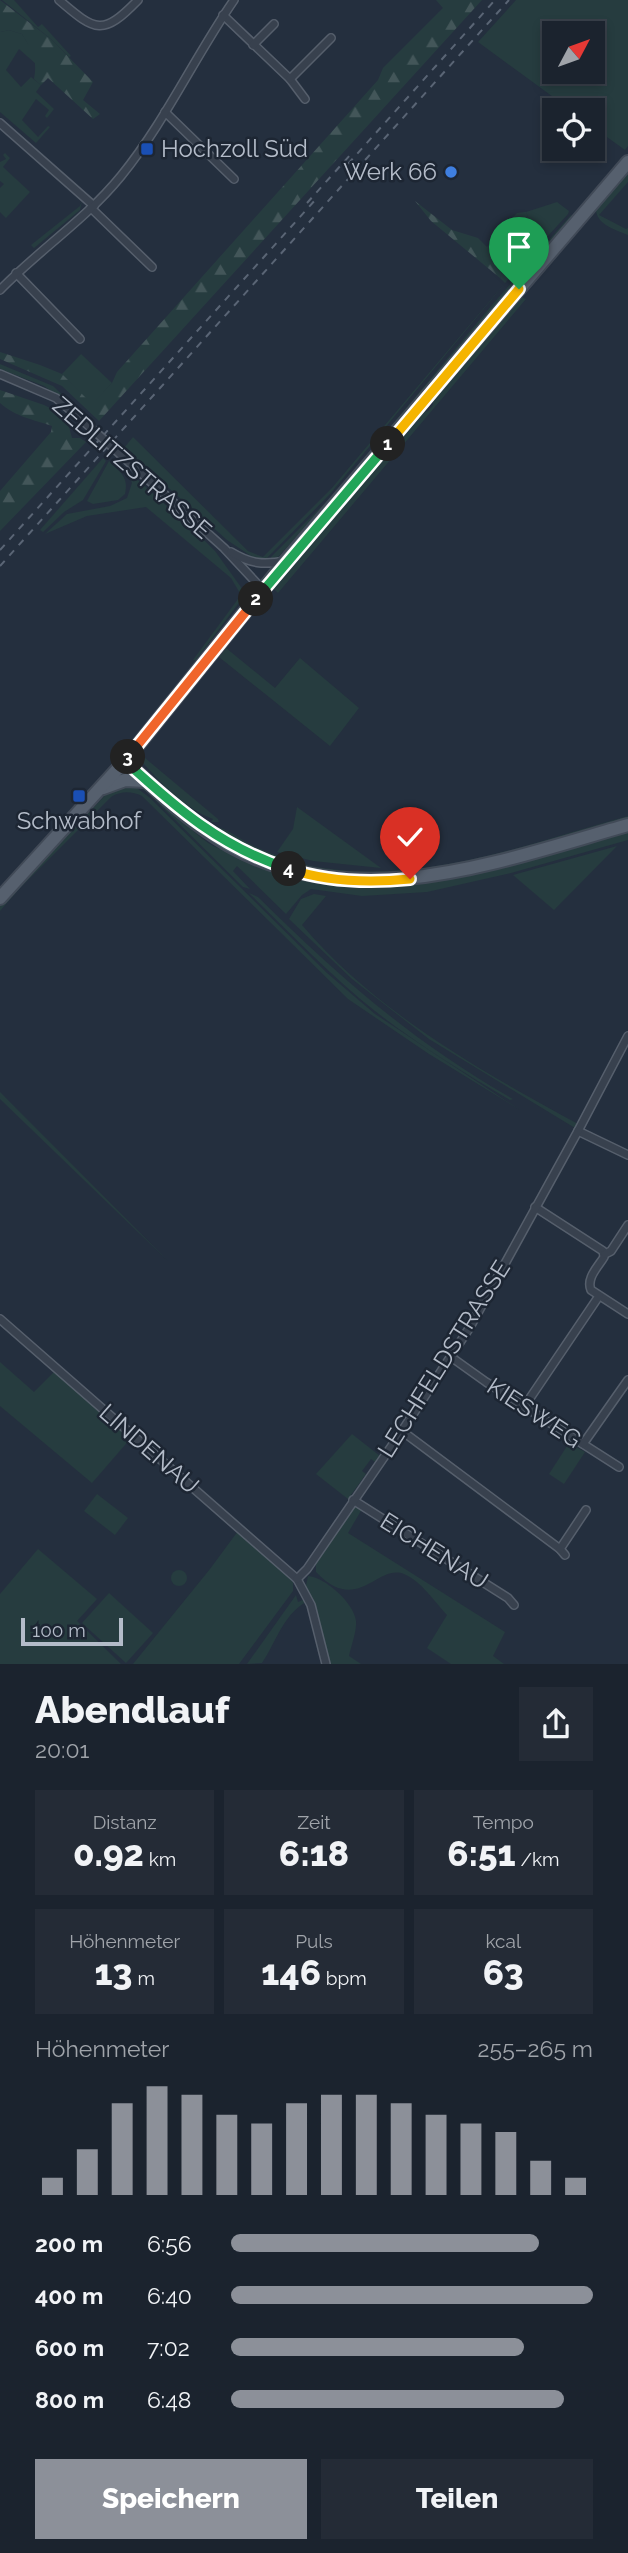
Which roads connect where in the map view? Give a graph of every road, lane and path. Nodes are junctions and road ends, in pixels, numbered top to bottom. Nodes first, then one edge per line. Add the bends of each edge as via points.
1 (60, 0) edge
2 (138, 0) edge
3 (233, 0) edge
4 (223, 15) junction
5 (274, 24) dead end
6 (331, 38) dead end
7 (253, 45) junction
8 (290, 79) junction
9 (305, 99) dead end
10 (165, 112) junction
11 (0, 123) edge
12 (628, 162) edge
13 (234, 179) dead end
14 (92, 207) junction
15 (152, 267) dead end
16 (16, 273) junction
17 (0, 290) edge
18 (80, 339) dead end
19 (0, 374) edge
20 (224, 548) junction
21 (286, 561) junction
22 (263, 590) junction
23 (125, 761) junction
24 (146, 781) junction
25 (100, 789) junction
26 (628, 825) edge
27 (0, 898) edge
28 (628, 1036) edge
29 (578, 1131) junction
30 (628, 1155) edge
31 (535, 1207) junction
32 (628, 1225) edge
33 (605, 1254) junction
34 (599, 1296) junction
35 (628, 1314) edge
36 (0, 1319) edge
37 (451, 1357) junction
38 (628, 1380) edge
39 (524, 1407) junction
40 (402, 1431) junction
41 (583, 1444) junction
42 (619, 1467) dead end
43 (353, 1500) junction
44 (586, 1510) dead end
45 (297, 1579) junction
46 (514, 1605) dead end
47 (327, 1664) edge

1 - 2 street via 86,22 105,26 119,20
3 - 4 street
4 - 7 street
4 - 10 street
5 - 7 street
6 - 8 street
7 - 8 street
8 - 9 street
10 - 13 street
10 - 14 street via 134,160
11 - 14 street
12 - 21 main road
14 - 15 street
14 - 16 street
16 - 17 street
16 - 18 street
19 - 20 street, ZEDLITZSTRASSE, bridge via 56,398
20 - 21 street, ZEDLITZSTRASSE via 259,565
20 - 22 street, ZEDLITZSTRASSE
21 - 22 main road
22 - 23 main road
23 - 24 main road
23 - 25 main road
24 - 25 main road via 125,780
24 - 26 main road via 183,814 231,846 296,872 336,879 386,881 462,871
25 - 27 main road
28 - 29 street, LECHFELDSTRASSE
29 - 30 street
29 - 31 street, LECHFELDSTRASSE
31 - 33 street
31 - 37 street, LECHFELDSTRASSE
32 - 33 street
33 - 34 street via 589,1282
34 - 35 street
34 - 39 street
36 - 45 street, LINDENAU
37 - 39 street, KIESWEG
37 - 40 street, LECHFELDSTRASSE
38 - 41 street
39 - 41 street, KIESWEG
40 - 43 street, LECHFELDSTRASSE
40 - 44 street via 563,1552
41 - 42 street, KIESWEG
43 - 45 street, LECHFELDSTRASSE
43 - 46 street, EICHENAU
45 - 47 street via 311,1605

